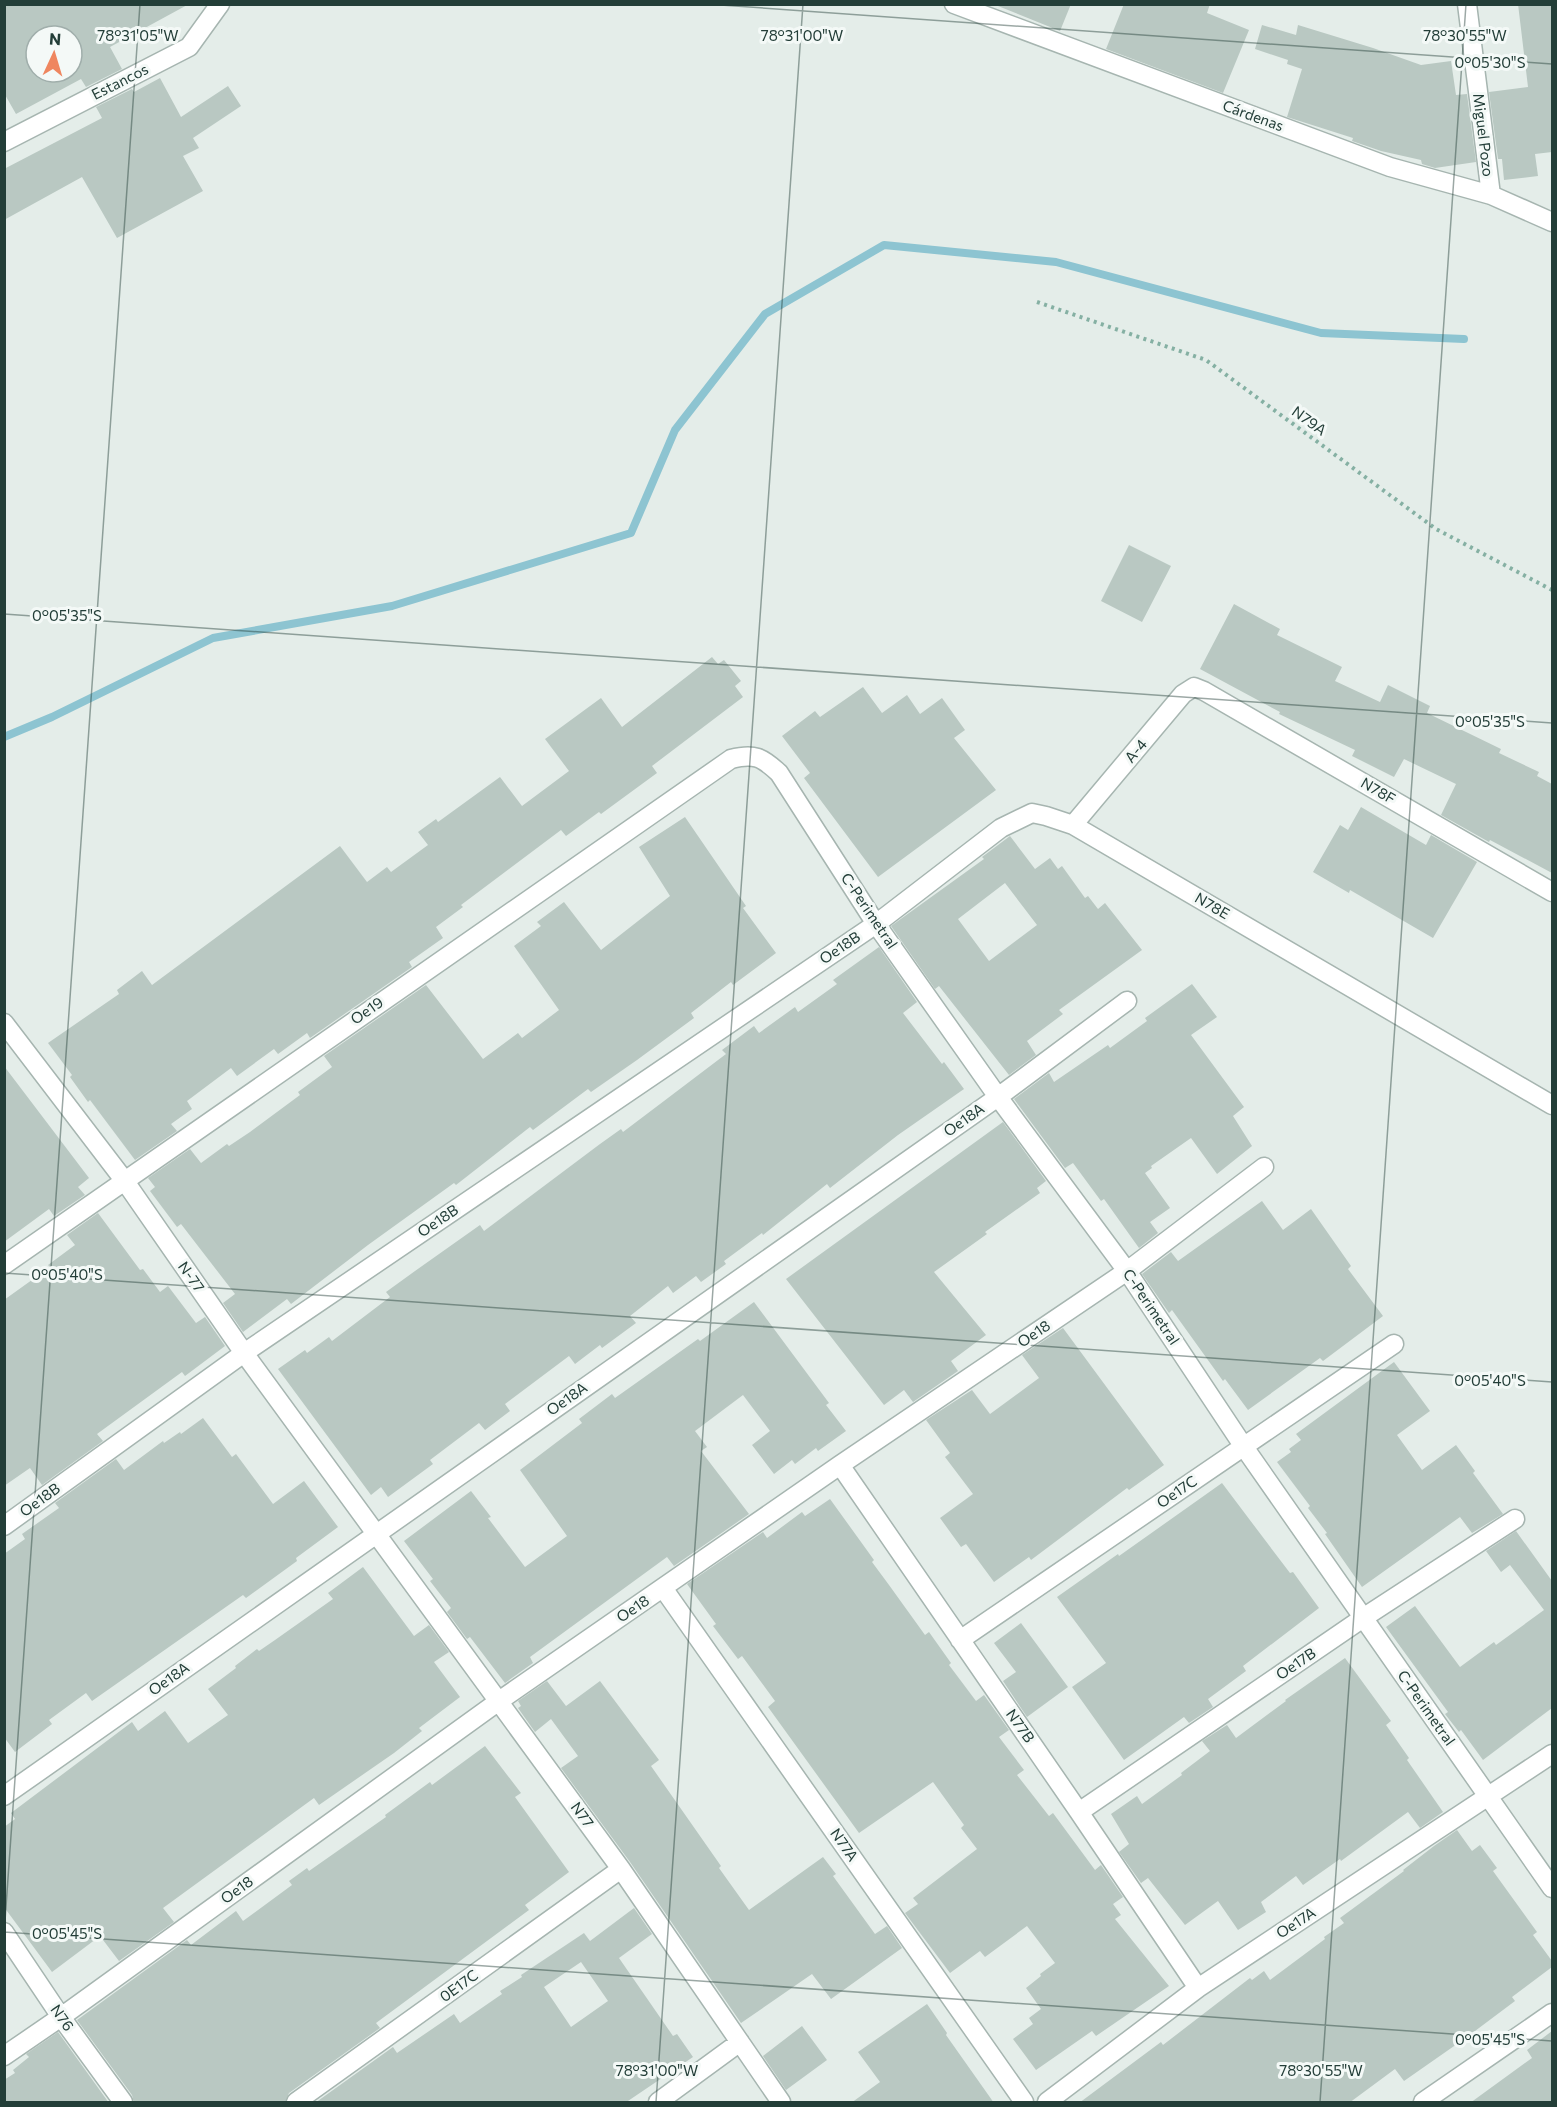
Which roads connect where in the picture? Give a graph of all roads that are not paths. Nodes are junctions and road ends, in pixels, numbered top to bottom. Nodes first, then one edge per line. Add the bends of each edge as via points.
1 (220, 4) edge
2 (954, 4) edge
3 (1467, 4) edge
4 (4, 142) edge
5 (1491, 195) junction
6 (1552, 222) edge
7 (1204, 691) joint
8 (731, 759) joint
9 (1073, 825) junction
10 (1552, 892) edge
11 (876, 924) junction
12 (1127, 1000) dead end
13 (4, 1023) edge
14 (998, 1097) junction
15 (1552, 1106) edge
16 (1264, 1167) dead end
17 (124, 1180) junction
18 (4, 1264) edge
19 (1127, 1271) junction
20 (1394, 1344) dead end
21 (244, 1353) junction
22 (1245, 1447) junction
23 (840, 1465) junction
24 (1515, 1519) dead end
25 (4, 1526) edge
26 (376, 1533) junction
27 (663, 1588) junction
28 (1363, 1618) junction
29 (960, 1640) junction
30 (499, 1701) junction
31 (1552, 1754) edge
32 (4, 1796) edge
33 (1488, 1797) junction
34 (1079, 1812) junction
35 (621, 1869) junction
36 (1552, 1888) edge
37 (4, 1932) edge
38 (1197, 1989) junction
39 (1552, 2013) edge
40 (61, 2017) junction
41 (740, 2042) junction
42 (4, 2056) edge
43 (123, 2103) edge
44 (296, 2103) edge
45 (658, 2103) edge
46 (781, 2103) edge
47 (1024, 2103) edge
48 (1047, 2103) edge
49 (1423, 2103) edge

1 - 4 street, Estancos via 189,47
2 - 5 street, Cárdenas via 1390,167
3 - 5 street, Miguel Pozo
5 - 6 street, Cárdenas
7 - 9 street, A-4 via 1194,687 1183,694
7 - 10 street, N78F
8 - 11 street, C-Perimetral via 755,756 779,773
8 - 17 street, Oe19
9 - 11 street, N78E via 1032,813 1001,828
9 - 15 street, N78E
11 - 14 street, C-Perimetral
11 - 21 street, Oe18B
12 - 14 street, Oe18A
13 - 17 street, N-77
14 - 19 street, C-Perimetral
14 - 26 street, Oe18A
16 - 19 street, Oe18
17 - 18 street, Oe19
17 - 21 street, N-77
19 - 22 street, C-Perimetral
19 - 23 street, Oe18
20 - 22 street, Oe17C
21 - 25 street, Oe18B
21 - 26 street, N-77
22 - 28 street, C-Perimetral
22 - 29 street, Oe17C
23 - 27 street, Oe18
23 - 29 street, N77B
24 - 28 street, Oe17B
26 - 30 street, N77
26 - 32 street, Oe18A
27 - 30 street, Oe18
27 - 47 street, N77A
28 - 33 street, C-Perimetral
28 - 34 street, Oe17B
29 - 34 street, N77B
30 - 35 street, N77
30 - 40 street, Oe18
31 - 33 street, Oe17A
33 - 36 street, C-Perimetral
33 - 38 street, Oe17A
34 - 38 street, N77B
35 - 41 street, N77
35 - 44 street, 0E17C
37 - 40 street, N76
38 - 48 street, Oe17A
39 - 49 street
40 - 42 street, Oe18
40 - 43 street, N76
41 - 45 street
41 - 46 street, N77

